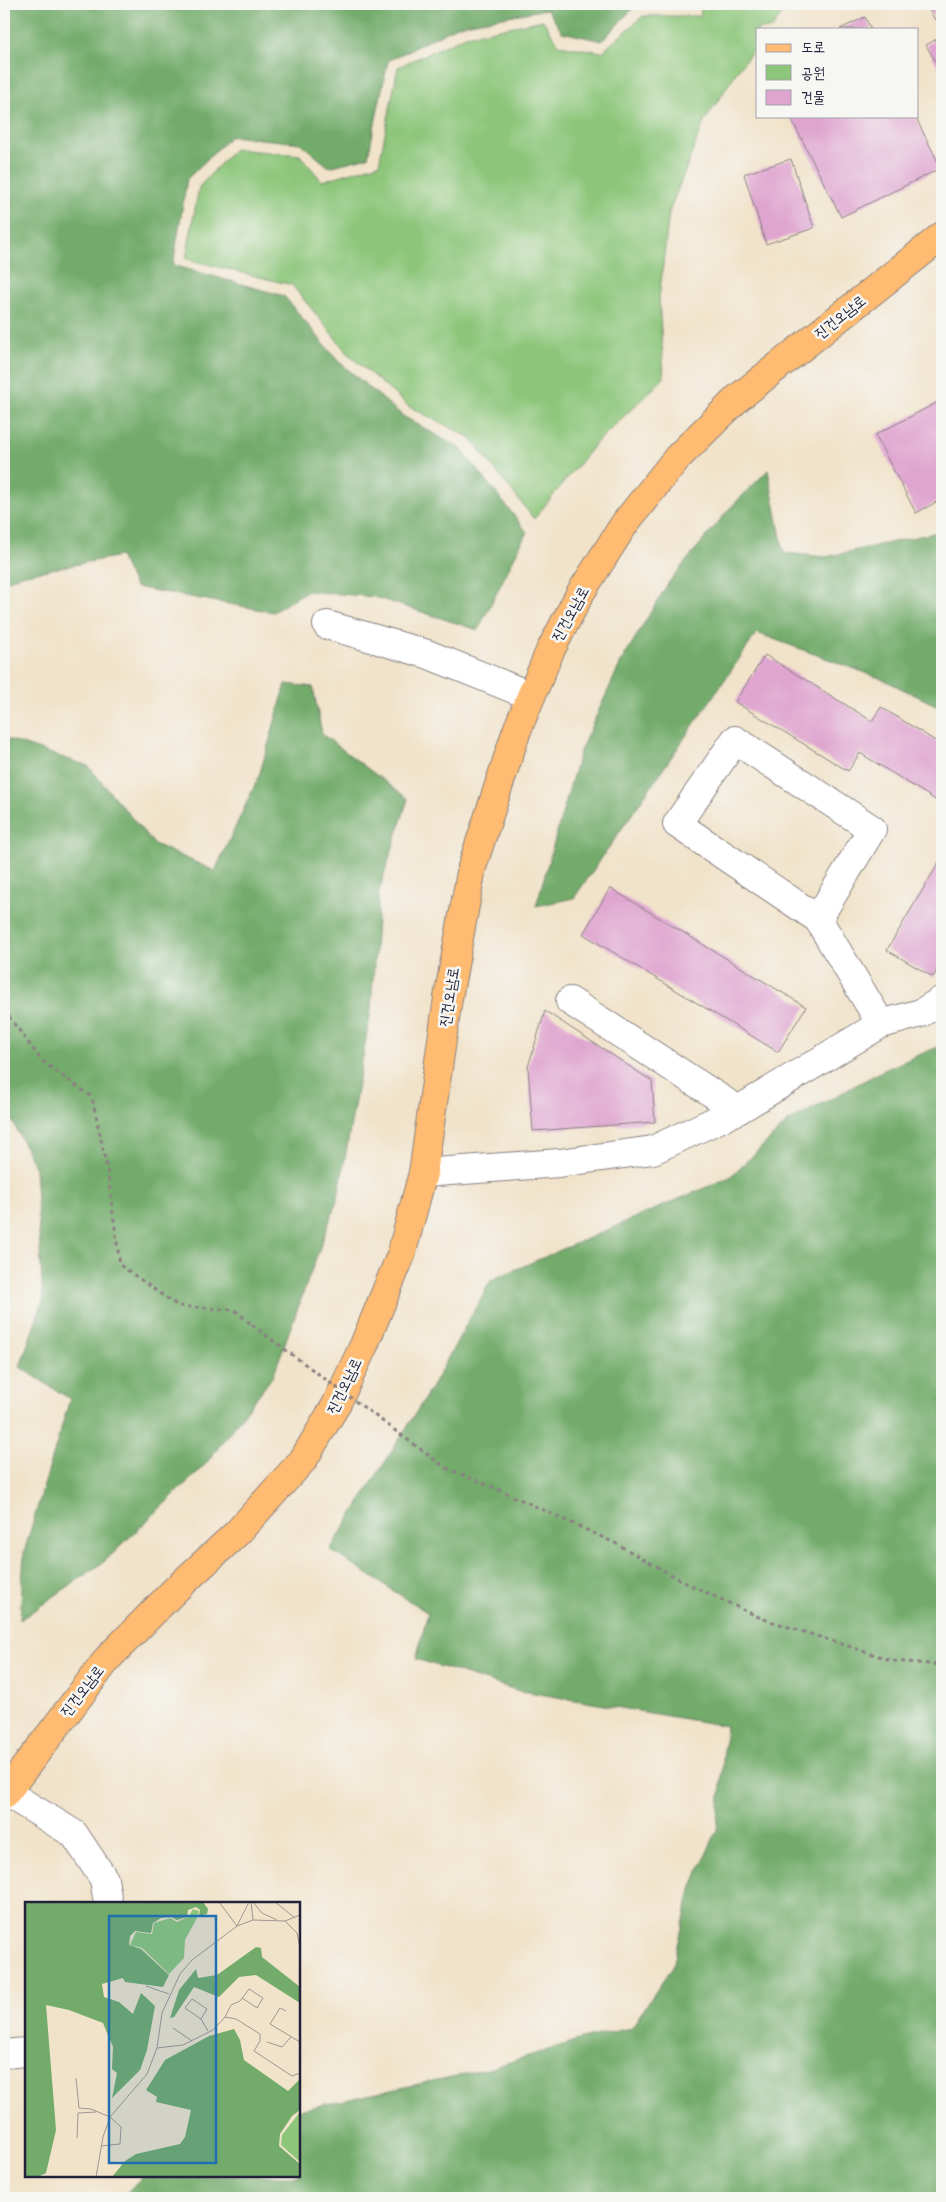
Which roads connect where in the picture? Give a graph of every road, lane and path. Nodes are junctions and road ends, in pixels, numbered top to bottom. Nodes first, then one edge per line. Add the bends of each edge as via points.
1 (942, 236) edge
2 (327, 625) dead end
3 (531, 696) junction
4 (818, 919) junction
5 (942, 1000) edge
6 (570, 1001) dead end
7 (4, 1010) edge
8 (881, 1024) junction
9 (738, 1110) junction
10 (422, 1173) junction
11 (942, 1665) edge
12 (4, 1792) edge
13 (108, 1902) edge
14 (25, 2052) edge
15 (4, 2054) edge

1 - 3 main road, 진건오남로 via 738,398 677,458 625,522 581,592
2 - 3 lane via 427,654
3 - 10 main road, 진건오남로 via 472,867 448,998
4 - 4 lane via 678,824 735,740 872,829
4 - 8 lane
5 - 8 lane via 921,1013
6 - 9 lane
7 - 11 path, bridge via 42,1060 92,1098 107,1168 120,1265 178,1306 235,1310 446,1468 615,1543 688,1584 761,1618 894,1662
8 - 9 lane
9 - 10 lane via 653,1150 559,1163
10 - 12 main road, 진건오남로 via 401,1255 364,1345 336,1405 303,1460 237,1533 109,1657
12 - 13 lane via 74,1834 104,1879
14 - 15 lane

